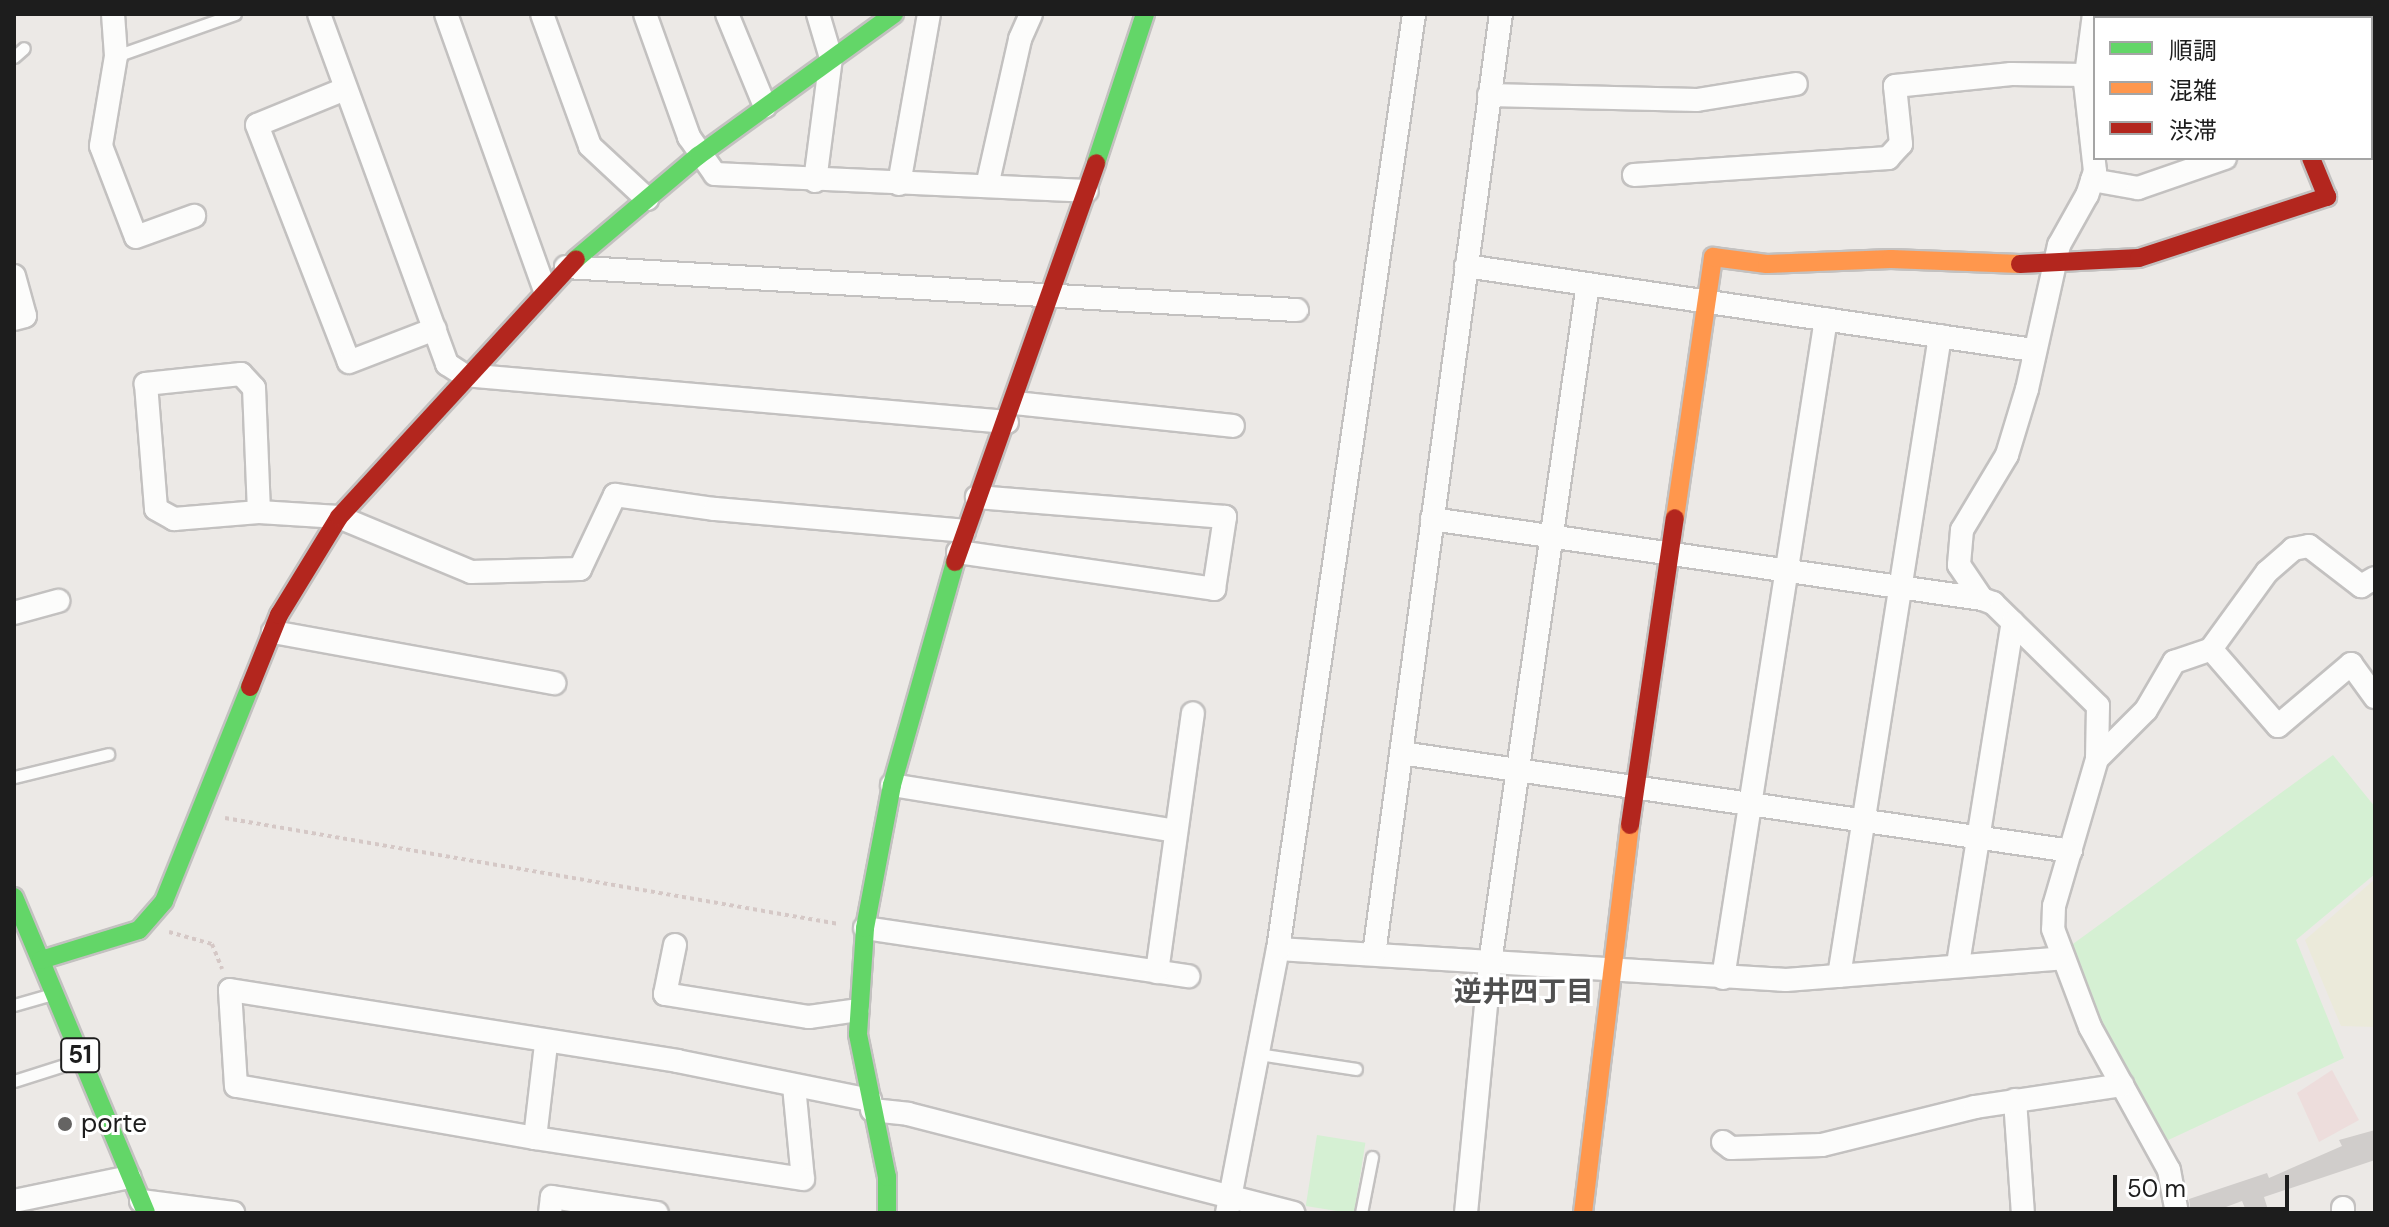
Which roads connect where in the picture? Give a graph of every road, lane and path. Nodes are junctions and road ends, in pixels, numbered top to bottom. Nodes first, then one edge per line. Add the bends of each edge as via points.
1 (113, 14) edge
2 (235, 14) edge
3 (319, 14) edge
4 (446, 14) edge
5 (542, 14) edge
6 (645, 14) edge
7 (727, 14) edge
8 (818, 14) edge
9 (894, 14) edge
10 (929, 14) edge
11 (1031, 14) edge
12 (1145, 14) edge
13 (1414, 14) edge
14 (1501, 14) edge
15 (2093, 28) edge
16 (116, 56) junction
17 (831, 58) junction
18 (1796, 84) dead end
19 (2089, 86) edge
20 (345, 89) junction
21 (1489, 95) junction
22 (765, 106) junction
23 (698, 156) junction
24 (2219, 160) edge
25 (2312, 160) edge
26 (1634, 175) dead end
27 (2092, 180) junction
28 (815, 181) junction
29 (899, 184) junction
30 (987, 186) junction
31 (1087, 191) junction
32 (647, 199) junction
33 (194, 216) dead end
34 (2053, 265) junction
35 (1466, 266) junction
36 (566, 267) junction
37 (14, 276) edge
38 (1588, 284) junction
39 (544, 288) junction
40 (1054, 292) junction
41 (1708, 302) junction
42 (1297, 310) dead end
43 (14, 319) edge
44 (1826, 319) junction
45 (435, 329) junction
46 (1940, 336) junction
47 (2033, 350) junction
48 (464, 375) junction
49 (1011, 413) junction
50 (1233, 426) dead end
51 (977, 497) junction
52 (259, 512) junction
53 (339, 517) junction
54 (1432, 519) junction
55 (1551, 536) junction
56 (961, 542) junction
57 (1671, 554) junction
58 (1787, 571) junction
59 (2375, 578) edge
60 (1900, 587) junction
61 (1982, 599) junction
62 (58, 601) dead end
63 (14, 613) edge
64 (2013, 622) junction
65 (273, 632) junction
66 (2211, 649) junction
67 (554, 683) dead end
68 (2375, 697) edge
69 (1193, 713) dead end
70 (1401, 753) junction
71 (108, 754) dead end
72 (2097, 759) junction
73 (1517, 770) junction
74 (14, 777) edge
75 (892, 785) junction
76 (1636, 787) junction
77 (1750, 804) junction
78 (203, 814) junction
79 (1864, 820) junction
80 (1175, 831) junction
81 (1977, 837) junction
82 (2071, 851) junction
83 (14, 897) edge
84 (145, 922) junction
85 (865, 928) junction
86 (675, 945) dead end
87 (1278, 949) junction
88 (1374, 954) junction
89 (2063, 958) junction
90 (41, 960) junction
91 (1490, 963) junction
92 (1958, 964) junction
93 (1609, 971) junction
94 (1157, 972) junction
95 (1188, 976) dead end
96 (1839, 976) junction
97 (1723, 978) junction
98 (230, 990) junction
99 (55, 993) junction
100 (14, 1005) edge
101 (858, 1010) junction
102 (546, 1044) junction
103 (1258, 1054) junction
104 (82, 1059) junction
105 (1356, 1069) dead end
106 (14, 1081) edge
107 (2122, 1085) junction
108 (794, 1086) junction
109 (2015, 1100) junction
110 (871, 1105) junction
111 (535, 1138) junction
112 (1723, 1142) dead end
113 (1372, 1157) dead end
114 (130, 1177) junction
115 (14, 1201) edge
116 (1229, 1204) edge
117 (143, 1207) edge
118 (233, 1213) edge
119 (550, 1213) edge
120 (657, 1213) edge
121 (887, 1213) edge
122 (1294, 1213) edge
123 (1361, 1213) edge
124 (1466, 1213) edge
125 (1583, 1213) edge
126 (2023, 1213) edge
127 (2177, 1213) edge

1 - 16 street
2 - 16 lane
3 - 20 street
4 - 39 street
5 - 32 street via 590,146
6 - 23 street
7 - 22 street
8 - 17 street
9 - 17 street
10 - 29 street
11 - 30 street via 1020,39
12 - 31 street
13 - 87 street
14 - 21 street
15 - 19 street
16 - 33 street via 101,146 136,237
17 - 22 street
17 - 28 street
18 - 21 street via 1697,100
19 - 26 street via 2011,74 1895,86 1901,144 1888,158
19 - 27 street
20 - 45 street
20 - 45 street via 257,125 349,362
21 - 35 street
22 - 23 street
23 - 28 street via 715,174
23 - 32 street
24 - 27 street via 2138,188
25 - 34 street via 2327,197 2139,258
27 - 34 street
28 - 29 street
29 - 30 street
30 - 31 street
31 - 40 street
32 - 36 street
34 - 41 street via 1891,259 1767,264 1713,257
34 - 47 street
35 - 38 street
35 - 54 street
36 - 39 street
36 - 40 street
37 - 43 street via 25,316
38 - 41 street
38 - 55 street
39 - 48 street
40 - 42 street
40 - 49 street
41 - 44 street
41 - 57 street
44 - 46 street
44 - 58 street
45 - 48 street via 447,364
46 - 47 street
46 - 60 street
47 - 61 street via 2027,389 2003,465 1962,530 1959,565
48 - 49 street
48 - 53 street
49 - 50 street
49 - 51 street
51 - 56 street
51 - 56 street via 1225,517 1214,589
52 - 52 street via 174,519 156,509 146,384 241,374 254,388
52 - 53 street
53 - 56 street via 471,572 580,569 615,495
53 - 65 street
54 - 55 street
54 - 70 street
55 - 57 street
55 - 73 street
56 - 75 street
57 - 58 street
57 - 76 street
58 - 60 street
58 - 77 street
59 - 66 street via 2361,586 2309,546 2293,549 2267,572
60 - 61 street
60 - 79 street
61 - 64 street
62 - 63 street
64 - 72 street via 2098,706
64 - 81 street
65 - 67 street
65 - 78 street
66 - 68 street via 2278,726 2351,664
66 - 72 street via 2174,662 2146,710
69 - 80 street
70 - 73 street
70 - 88 street
71 - 74 lane
72 - 82 street
73 - 76 street
73 - 91 street
75 - 80 street
75 - 85 street
76 - 77 street
76 - 93 street
77 - 79 street
77 - 97 street
78 - 84 street via 164,901
78 - 85 path
79 - 81 street
79 - 96 street
80 - 94 street
81 - 82 street
81 - 92 street
82 - 89 street via 2054,906 2053,929
83 - 90 street, 51
84 - 90 street via 101,945
84 - 98 path via 212,944
85 - 94 street
85 - 101 street
86 - 101 street via 665,994 809,1017
87 - 88 street
87 - 103 street
88 - 91 street
89 - 92 street
89 - 107 street via 2090,1027
90 - 99 street, 51
91 - 93 street
91 - 124 street
92 - 96 street
93 - 97 street
93 - 125 street
94 - 95 street
96 - 97 street
98 - 102 street
98 - 111 street via 236,1086
99 - 100 lane
99 - 104 street, 51
101 - 110 street
102 - 108 street via 677,1061
102 - 111 street
103 - 105 lane
103 - 116 street
104 - 106 lane
104 - 114 street, 51
107 - 109 street
107 - 127 street via 2169,1170
108 - 110 street
108 - 111 street via 803,1179
109 - 112 street via 1822,1145 1731,1148
109 - 126 street
110 - 116 street
110 - 121 street via 887,1177
113 - 123 lane
114 - 115 street
114 - 117 street, 51
116 - 122 street
117 - 118 street
119 - 120 street via 552,1197

